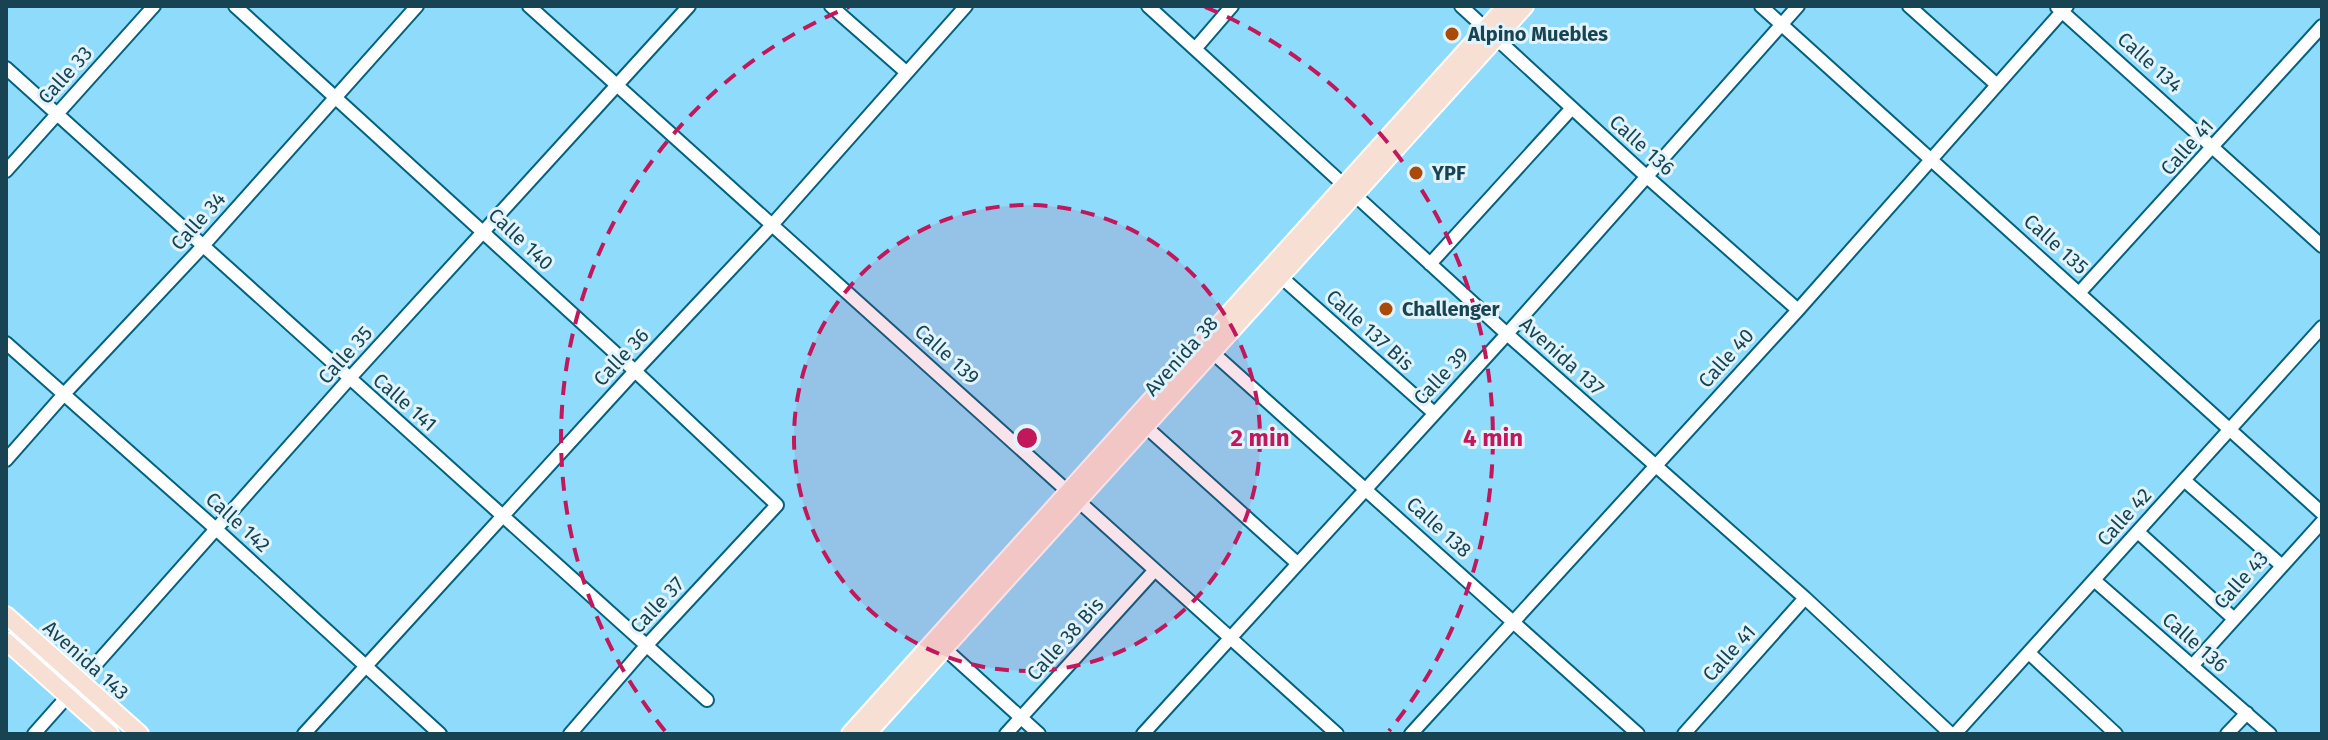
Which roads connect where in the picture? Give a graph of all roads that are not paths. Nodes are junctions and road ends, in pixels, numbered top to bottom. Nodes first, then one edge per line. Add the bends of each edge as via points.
1 (154, 6) edge
2 (235, 6) edge
3 (417, 6) edge
4 (529, 6) edge
5 (831, 6) edge
6 (966, 6) edge
7 (1148, 6) edge
8 (1232, 6) edge
9 (1461, 6) edge
10 (1506, 6) edge
11 (1525, 6) edge
12 (1761, 6) edge
13 (1798, 6) edge
14 (1909, 6) edge
15 (685, 7) edge
16 (2062, 8) edge
17 (1781, 25) junction
18 (2322, 26) edge
19 (1491, 33) junction
20 (1195, 49) junction
21 (6, 68) edge
22 (906, 72) junction
23 (616, 85) junction
24 (1997, 85) junction
25 (334, 96) junction
26 (1572, 108) junction
27 (58, 113) junction
28 (2214, 146) junction
29 (1931, 160) junction
30 (6, 171) edge
31 (1646, 176) junction
32 (1350, 189) junction
33 (772, 225) junction
34 (485, 233) junction
35 (2322, 246) edge
36 (202, 247) junction
37 (1430, 264) junction
38 (1280, 276) junction
39 (2080, 292) junction
40 (1798, 310) junction
41 (2322, 327) edge
42 (1507, 334) junction
43 (6, 343) edge
44 (1212, 352) junction
45 (635, 371) junction
46 (349, 379) junction
47 (65, 393) junction
48 (1434, 413) junction
49 (1145, 426) junction
50 (2230, 429) junction
51 (6, 460) edge
52 (1656, 465) junction
53 (2184, 480) junction
54 (1366, 489) junction
55 (1074, 495) junction
56 (777, 505) joint
57 (2322, 513) edge
58 (503, 515) junction
59 (2322, 522) edge
60 (216, 529) junction
61 (2138, 532) junction
62 (1297, 563) junction
63 (2281, 565) junction
64 (1154, 571) junction
65 (2094, 580) junction
66 (1805, 598) junction
67 (6, 615) edge
68 (2233, 618) junction
69 (1514, 622) junction
70 (1229, 639) junction
71 (6, 641) edge
72 (646, 646) junction
73 (944, 648) junction
74 (2029, 653) junction
75 (365, 666) junction
76 (2192, 666) junction
77 (79, 680) junction
78 (68, 696) junction
79 (707, 700) dead end
80 (2247, 713) junction
81 (1021, 717) junction
82 (34, 734) edge
83 (110, 734) edge
84 (140, 734) edge
85 (304, 734) edge
86 (440, 734) edge
87 (570, 734) edge
88 (850, 734) edge
89 (867, 734) edge
90 (1006, 734) edge
91 (1039, 734) edge
92 (1143, 734) edge
93 (1337, 734) edge
94 (1411, 734) edge
95 (1638, 734) edge
96 (1684, 734) edge
97 (1953, 734) edge
98 (2116, 734) edge
99 (2227, 734) edge
100 (2270, 734) edge

1 - 27 street, Calle 33
2 - 25 street, Calle 140
3 - 25 street, Calle 34
4 - 23 street, Calle 139
5 - 22 street
6 - 22 street, Calle 36
7 - 20 street, Avenida 137
8 - 20 street
9 - 19 street, Calle 136
10 - 19 main road, Avenida 38
11 - 19 main road, Avenida 38
12 - 17 street, Calle 135
13 - 17 street, Calle 39
14 - 24 street
15 - 23 street, Calle 35
16 - 24 street, Calle 40
16 - 28 street, Calle 134
17 - 29 street, Calle 135
17 - 31 street, Calle 39
18 - 28 street, Calle 41
19 - 26 street, Calle 136
19 - 32 main road, Avenida 38
20 - 32 street, Avenida 137
21 - 27 street, Calle 141
22 - 33 street, Calle 36
23 - 33 street, Calle 139
23 - 34 street, Calle 35
24 - 29 street, Calle 40
25 - 34 street, Calle 140
25 - 36 street, Calle 34
26 - 31 street, Calle 136
26 - 37 street
27 - 30 street, Calle 33
27 - 36 street, Calle 141
28 - 35 street, Calle 134
28 - 39 street, Calle 41
29 - 39 street, Calle 135
29 - 40 street, Calle 40
31 - 40 street, Calle 136
31 - 42 street, Calle 39
32 - 37 street, Avenida 137
32 - 38 main road, Avenida 38
32 - 55 main road, Avenida 38
33 - 45 street, Calle 36
33 - 55 street, Calle 139
34 - 45 street, Calle 140
34 - 46 street, Calle 35
36 - 46 street, Calle 141
36 - 47 street, Calle 34
37 - 42 street, Avenida 137
38 - 44 main road, Avenida 38
38 - 48 street, Calle 137 Bis
39 - 50 street, Calle 135
40 - 52 street, Calle 40
41 - 50 street, Calle 42
42 - 48 street, Calle 39
42 - 52 street, Avenida 137
43 - 47 street, Calle 142
44 - 49 main road, Avenida 38
44 - 54 street, Calle 138
45 - 56 street, Calle 140
45 - 58 street, Calle 36
46 - 58 street, Calle 141
46 - 60 street, Calle 35
47 - 51 street, Calle 34
47 - 60 street, Calle 142
48 - 54 street, Calle 39
49 - 55 main road, Avenida 38
49 - 62 street
50 - 53 street, Calle 42
50 - 57 street, Calle 135
52 - 66 street, Avenida 137
52 - 69 street, Calle 40
53 - 61 street, Calle 42
53 - 63 street
54 - 62 street, Calle 39
54 - 69 street, Calle 138
55 - 64 street, Calle 139
55 - 73 main road, Avenida 38
55 - 88 main road, Avenida 38
56 - 72 street, Calle 37
58 - 72 street, Calle 141
58 - 75 street, Calle 36
59 - 63 street, Calle 43
60 - 75 street, Calle 142
60 - 77 street, Calle 35
61 - 65 street, Calle 42
61 - 68 street
62 - 70 street, Calle 39
63 - 68 street, Calle 43
64 - 70 street, Calle 139
64 - 81 street, Calle 38 Bis
65 - 74 street, Calle 42
65 - 76 street, Calle 136
66 - 96 street, Calle 41
66 - 97 street, Avenida 137
67 - 77 main road, Avenida 143
68 - 76 street, Calle 43
69 - 94 street, Calle 40
69 - 95 street, Calle 138
70 - 92 street, Calle 39
70 - 93 street, Calle 139
71 - 78 main road, Avenida 143
72 - 79 street, Calle 141
72 - 87 street, Calle 37
73 - 81 street
73 - 89 main road, Avenida 38
74 - 97 street, Calle 42
74 - 98 street
75 - 85 street, Calle 36
75 - 86 street, Calle 142
76 - 80 street, Calle 136
77 - 78 street, Calle 35
77 - 84 main road, Avenida 143
78 - 82 street, Calle 35
78 - 83 main road, Avenida 143
80 - 99 street
80 - 100 street, Calle 136
81 - 90 street, Calle 38 Bis
81 - 91 street

